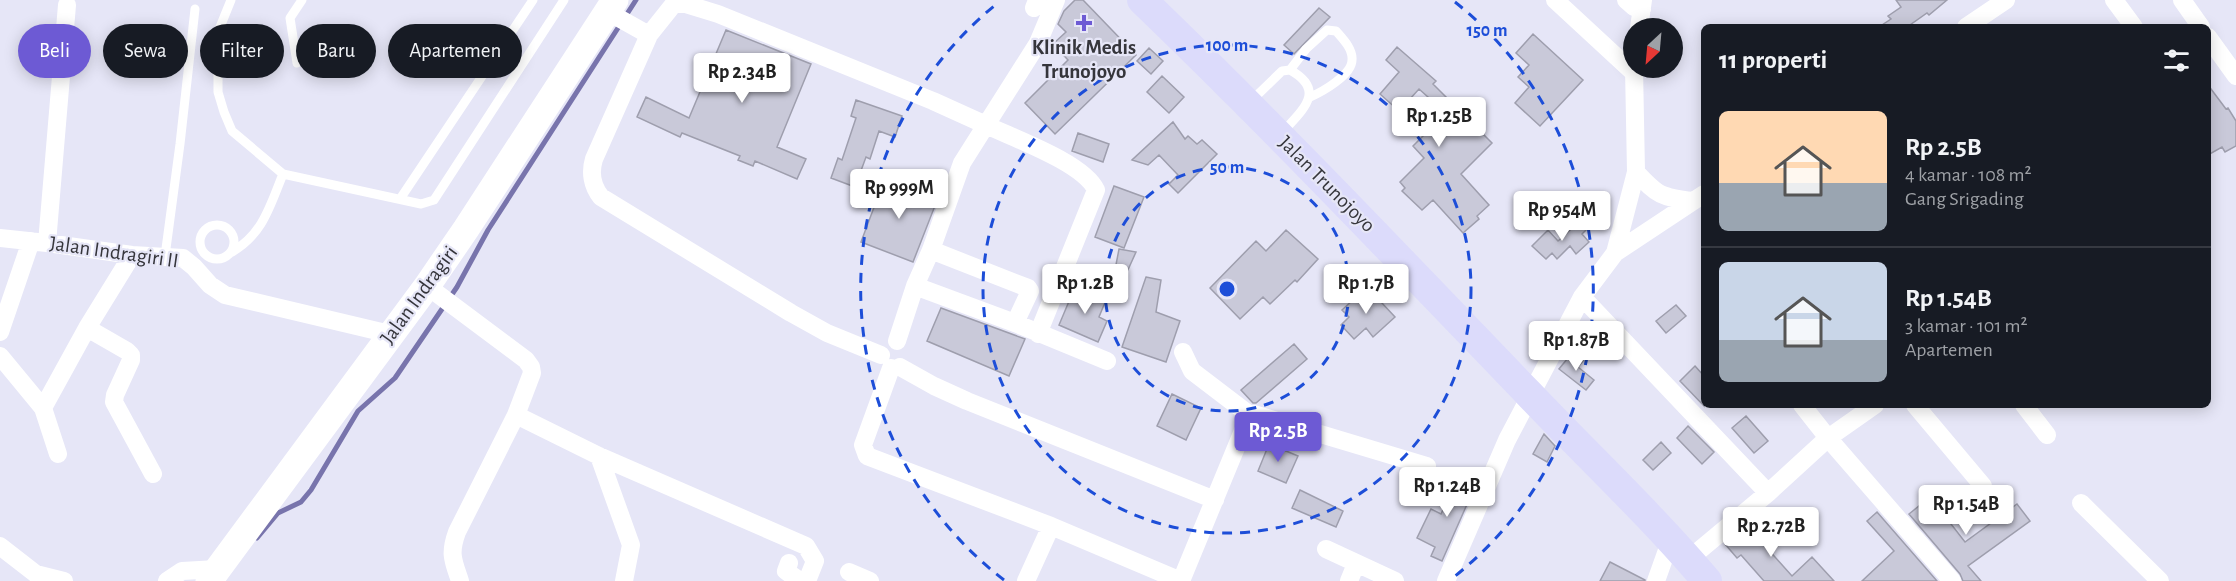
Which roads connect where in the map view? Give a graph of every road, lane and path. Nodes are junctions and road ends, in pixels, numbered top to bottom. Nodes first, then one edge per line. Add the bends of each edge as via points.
1 (231, 0) edge
2 (302, 0) edge
3 (533, 0) edge
4 (552, 0) edge
5 (1056, 0) edge
6 (1142, 0) edge
7 (1555, 0) edge
8 (2006, 0) edge
9 (2114, 0) edge
10 (2182, 0) edge
11 (562, 3) edge
12 (1637, 3) edge
13 (67, 6) dead end
14 (195, 9) dead end
15 (614, 10) edge
16 (1638, 18) edge
17 (1988, 21) edge
18 (2131, 24) edge
19 (2199, 24) edge
20 (647, 34) junction
21 (2211, 41) edge
22 (296, 57) edge
23 (1623, 60) edge
24 (1290, 70) junction
25 (2236, 76) edge
26 (1634, 78) edge
27 (1310, 97) junction
28 (1248, 104) junction
29 (986, 125) junction
30 (1280, 136) junction
31 (1636, 172) junction
32 (283, 174) junction
33 (1698, 197) edge
34 (400, 199) junction
35 (0, 238) edge
36 (39, 242) junction
37 (931, 250) junction
38 (232, 252) dead end
39 (1616, 253) junction
40 (132, 255) junction
41 (165, 256) junction
42 (915, 286) junction
43 (432, 291) junction
44 (1582, 297) junction
45 (1015, 323) junction
46 (87, 328) junction
47 (0, 332) edge
48 (390, 334) junction
49 (1038, 334) junction
50 (1183, 352) dead end
51 (0, 356) edge
52 (1107, 361) dead end
53 (891, 363) junction
54 (1529, 395) junction
55 (43, 408) junction
56 (1804, 408) edge
57 (1871, 408) edge
58 (1918, 408) edge
59 (2026, 408) edge
60 (516, 415) junction
61 (1251, 416) junction
62 (2047, 435) dead end
63 (1828, 438) junction
64 (57, 454) dead end
65 (599, 456) junction
66 (1427, 466) dead end
67 (153, 474) dead end
68 (1983, 486) dead end
69 (1768, 493) junction
70 (1215, 500) junction
71 (2081, 502) dead end
72 (1051, 526) junction
73 (0, 546) edge
74 (1326, 549) dead end
75 (1689, 560) edge
76 (789, 563) dead end
77 (1356, 564) junction
78 (849, 572) dead end
79 (213, 575) edge
80 (64, 581) edge
81 (167, 581) edge
82 (460, 581) edge
83 (624, 581) edge
84 (800, 581) edge
85 (807, 581) edge
86 (870, 581) edge
87 (1026, 581) edge
88 (1182, 581) edge
89 (1349, 581) edge
90 (1395, 581) edge
91 (1446, 581) edge
92 (1656, 581) edge
93 (1952, 581) edge
94 (2160, 581) edge

1 - 32 lane via 218,32 218,92 232,131
2 - 22 lane via 290,18
3 - 34 lane
4 - 11 lane
5 - 29 street via 1038,43
6 - 28 main road, Jalan Trunojoyo
7 - 23 street
8 - 17 street
9 - 18 street
10 - 19 street
11 - 34 lane via 434,200 421,204
12 - 16 street
13 - 36 street
14 - 41 lane
15 - 20 street
15 - 43 street, Jalan Indragiri
20 - 29 street via 673,5 688,4
20 - 53 street via 594,159 592,176 601,197 790,313
21 - 25 street
24 - 27 lane via 1310,88
24 - 27 lane via 1327,30 1336,31 1344,41 1353,62 1350,69 1330,87
24 - 28 lane via 1282,71
26 - 31 street
27 - 30 lane
28 - 30 main road, Jalan Trunojoyo
29 - 37 street via 962,163
29 - 49 street via 1069,164 1096,190
30 - 54 main road, Jalan Trunojoyo
31 - 33 street via 1662,196
31 - 39 street
32 - 34 lane
32 - 38 lane via 259,228
33 - 39 street
35 - 36 street, Jalan Indragiri II
36 - 40 street, Jalan Indragiri II
36 - 47 street
37 - 42 street
37 - 45 street via 1028,288
39 - 44 street
40 - 41 street, Jalan Indragiri II
40 - 46 street
41 - 48 street, Jalan Indragiri II via 187,260 225,296
42 - 45 street
42 - 53 street via 897,341 905,345 906,361
43 - 48 street, Jalan Indragiri
43 - 60 street via 531,367
44 - 54 street
44 - 69 street
45 - 49 street
46 - 55 street
46 - 67 street via 131,356 114,402
48 - 79 street, Jalan Indragiri
49 - 52 street
50 - 61 street via 1192,371
51 - 55 street
53 - 70 street via 956,396
53 - 72 street via 863,446 867,456
54 - 75 main road, Jalan Trunojoyo
54 - 91 street
55 - 64 street
56 - 63 street
57 - 63 street
58 - 68 street
59 - 62 street
60 - 65 street
60 - 82 street via 457,532 451,555
61 - 66 street
61 - 70 street
63 - 69 street
63 - 93 street
65 - 83 street via 631,545
65 - 85 street via 806,546 815,561
69 - 75 street
70 - 88 street
71 - 94 street
72 - 87 street
72 - 88 street
73 - 80 street via 36,574
74 - 77 street
75 - 92 street
76 - 84 street via 786,571
77 - 89 street
77 - 90 street
78 - 86 street
79 - 81 street via 182,572

